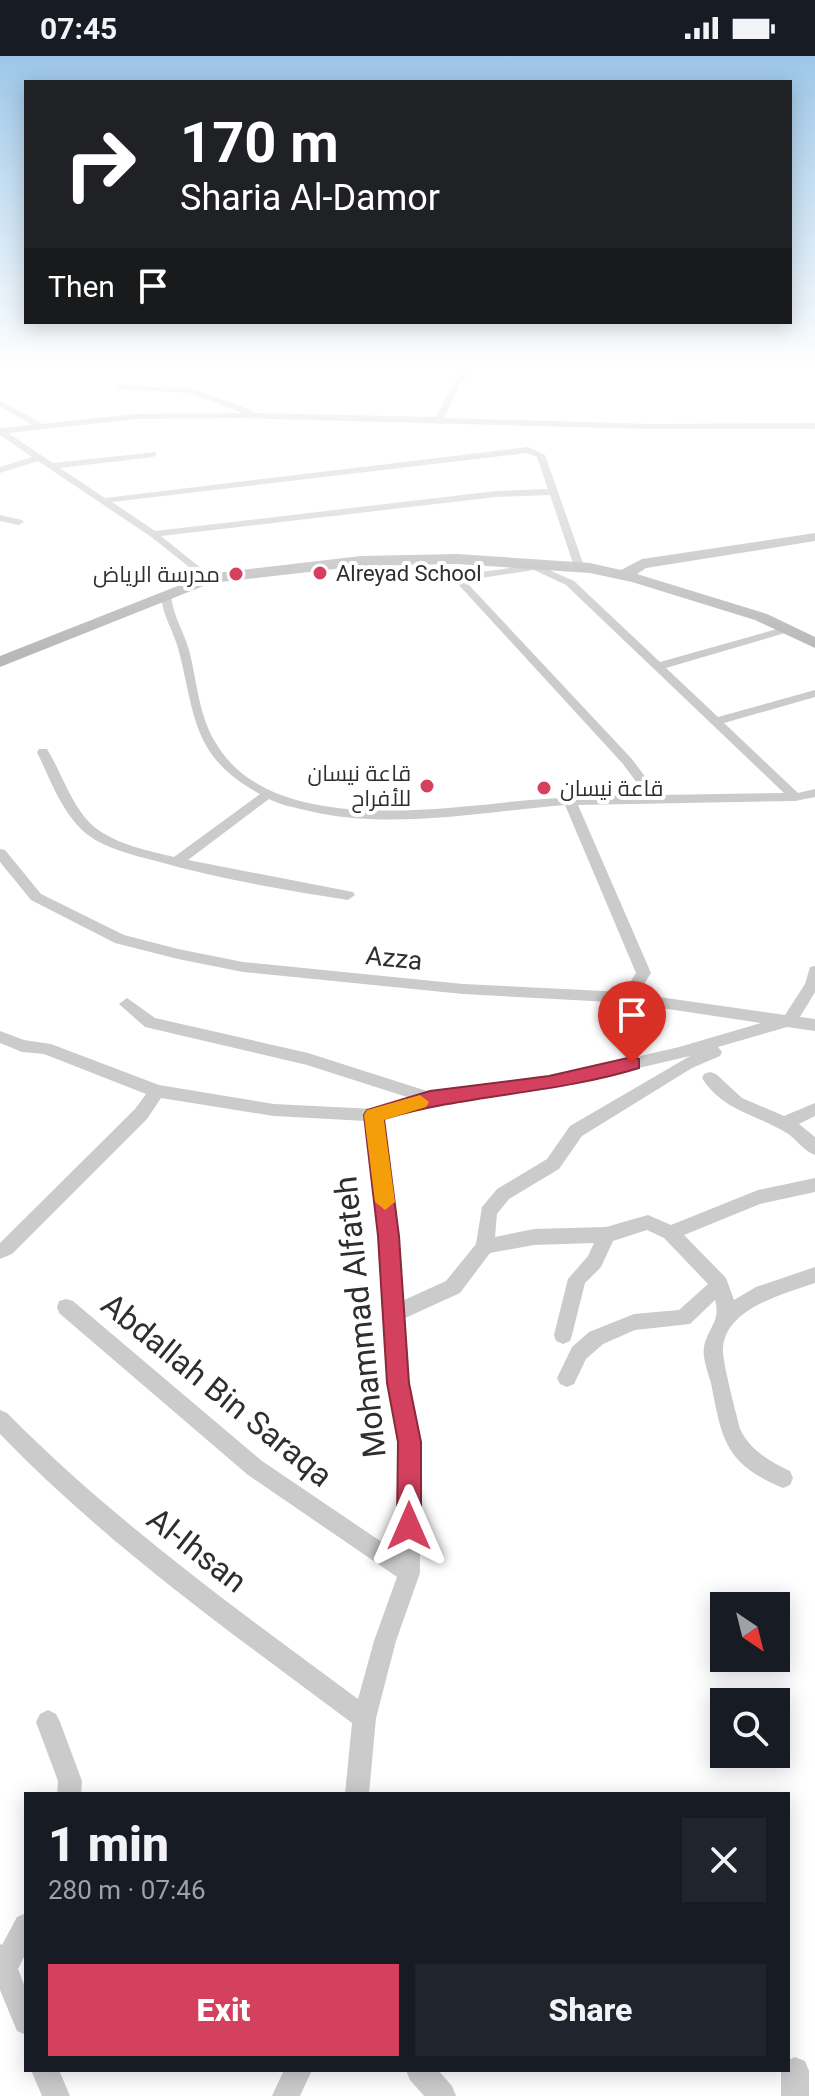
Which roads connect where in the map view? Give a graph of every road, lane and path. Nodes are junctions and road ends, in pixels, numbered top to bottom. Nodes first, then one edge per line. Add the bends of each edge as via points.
1 (22, 463) edge
2 (46, 463) edge
3 (74, 463) edge
4 (405, 463) edge
5 (544, 463) edge
6 (50, 466) junction
7 (0, 470) edge
8 (554, 492) junction
9 (101, 501) junction
10 (0, 518) edge
11 (19, 522) dead end
12 (153, 534) junction
13 (815, 537) edge
14 (530, 565) junction
15 (579, 566) junction
16 (641, 569) junction
17 (208, 579) junction
18 (166, 595) junction
19 (788, 629) junction
20 (815, 643) edge
21 (0, 662) edge
22 (656, 667) junction
23 (815, 693) edge
24 (715, 722) junction
25 (43, 752) dead end
26 (269, 793) junction
27 (815, 793) edge
28 (795, 797) junction
29 (656, 800) junction
30 (570, 801) junction
31 (0, 853) edge
32 (178, 861) junction
33 (348, 895) dead end
34 (815, 971) edge
35 (628, 998) junction
36 (127, 1004) dead end
37 (790, 1020) junction
38 (815, 1025) edge
39 (0, 1037) edge
40 (710, 1078) dead end
41 (157, 1091) junction
42 (430, 1098) junction
43 (813, 1109) dead end
44 (374, 1115) junction
45 (786, 1123) junction
46 (815, 1148) edge
47 (815, 1185) edge
48 (670, 1233) junction
49 (606, 1235) junction
50 (2, 1245) edge
51 (485, 1246) junction
52 (815, 1275) edge
53 (720, 1284) junction
54 (66, 1307) dead end
55 (728, 1313) junction
56 (392, 1315) junction
57 (563, 1335) dead end
58 (567, 1378) dead end
59 (0, 1420) edge
60 (783, 1478) dead end
61 (409, 1573) junction
62 (364, 1718) junction
63 (48, 1722) dead end
64 (69, 1792) edge
65 (357, 1792) edge
66 (24, 1929) edge
67 (2, 1963) edge
68 (24, 2017) edge
69 (46, 2072) edge
70 (297, 2072) edge
71 (422, 2072) edge
72 (56, 2096) edge
73 (286, 2096) edge
74 (442, 2096) edge

1 - 7 street
2 - 6 street
3 - 6 street
4 - 9 street
5 - 8 street
6 - 9 street
8 - 12 street via 496,494
8 - 15 street
9 - 12 street
10 - 11 street
12 - 17 street
13 - 16 street
14 - 15 street
14 - 17 street via 361,561
14 - 22 street via 570,583
14 - 29 street via 462,583 627,761
15 - 16 street
16 - 19 street via 662,586
17 - 18 street
18 - 21 street
18 - 26 street via 166,611 181,640 205,736 224,763
19 - 20 street
19 - 22 street
22 - 24 street
23 - 24 street
24 - 28 street
25 - 32 street via 77,815 93,833 121,847
26 - 30 street via 332,812 386,816
26 - 32 street
27 - 28 street
28 - 29 street
29 - 30 street
30 - 35 street via 644,973
31 - 35 street, Azza via 36,897 120,939 178,954 243,967 463,989
32 - 33 street
34 - 37 street
35 - 37 street, Azza
36 - 42 street via 150,1023 308,1059
37 - 38 street, Azza
37 - 42 street via 549,1083
37 - 51 street via 686,1064 576,1131 553,1164 503,1194 488,1212
39 - 41 street via 45,1048
40 - 45 street via 744,1110
41 - 44 street via 274,1110
41 - 50 street via 141,1114
42 - 44 street
43 - 45 street
44 - 56 street, Mohammad Alfateh via 389,1236
45 - 46 street via 804,1133
47 - 48 street via 758,1197
48 - 49 street via 648,1222
48 - 53 street
49 - 51 street via 534,1237
49 - 57 street via 595,1261 577,1279
51 - 56 street via 453,1287
52 - 55 street via 763,1293
53 - 55 street
53 - 58 street via 683,1318 634,1322 596,1338 579,1353
54 - 61 street, Abdallah Bin Saraqa via 255,1468
55 - 60 street via 713,1348 730,1430 738,1447
56 - 61 street, Mohammad Alfateh via 409,1442
59 - 62 street, Al-Ihsan via 47,1470
61 - 62 street, Mohammad Alfateh
62 - 65 street, Mohammad Alfateh
63 - 64 street
66 - 67 street
67 - 68 street
69 - 72 street
70 - 73 street
71 - 74 street

